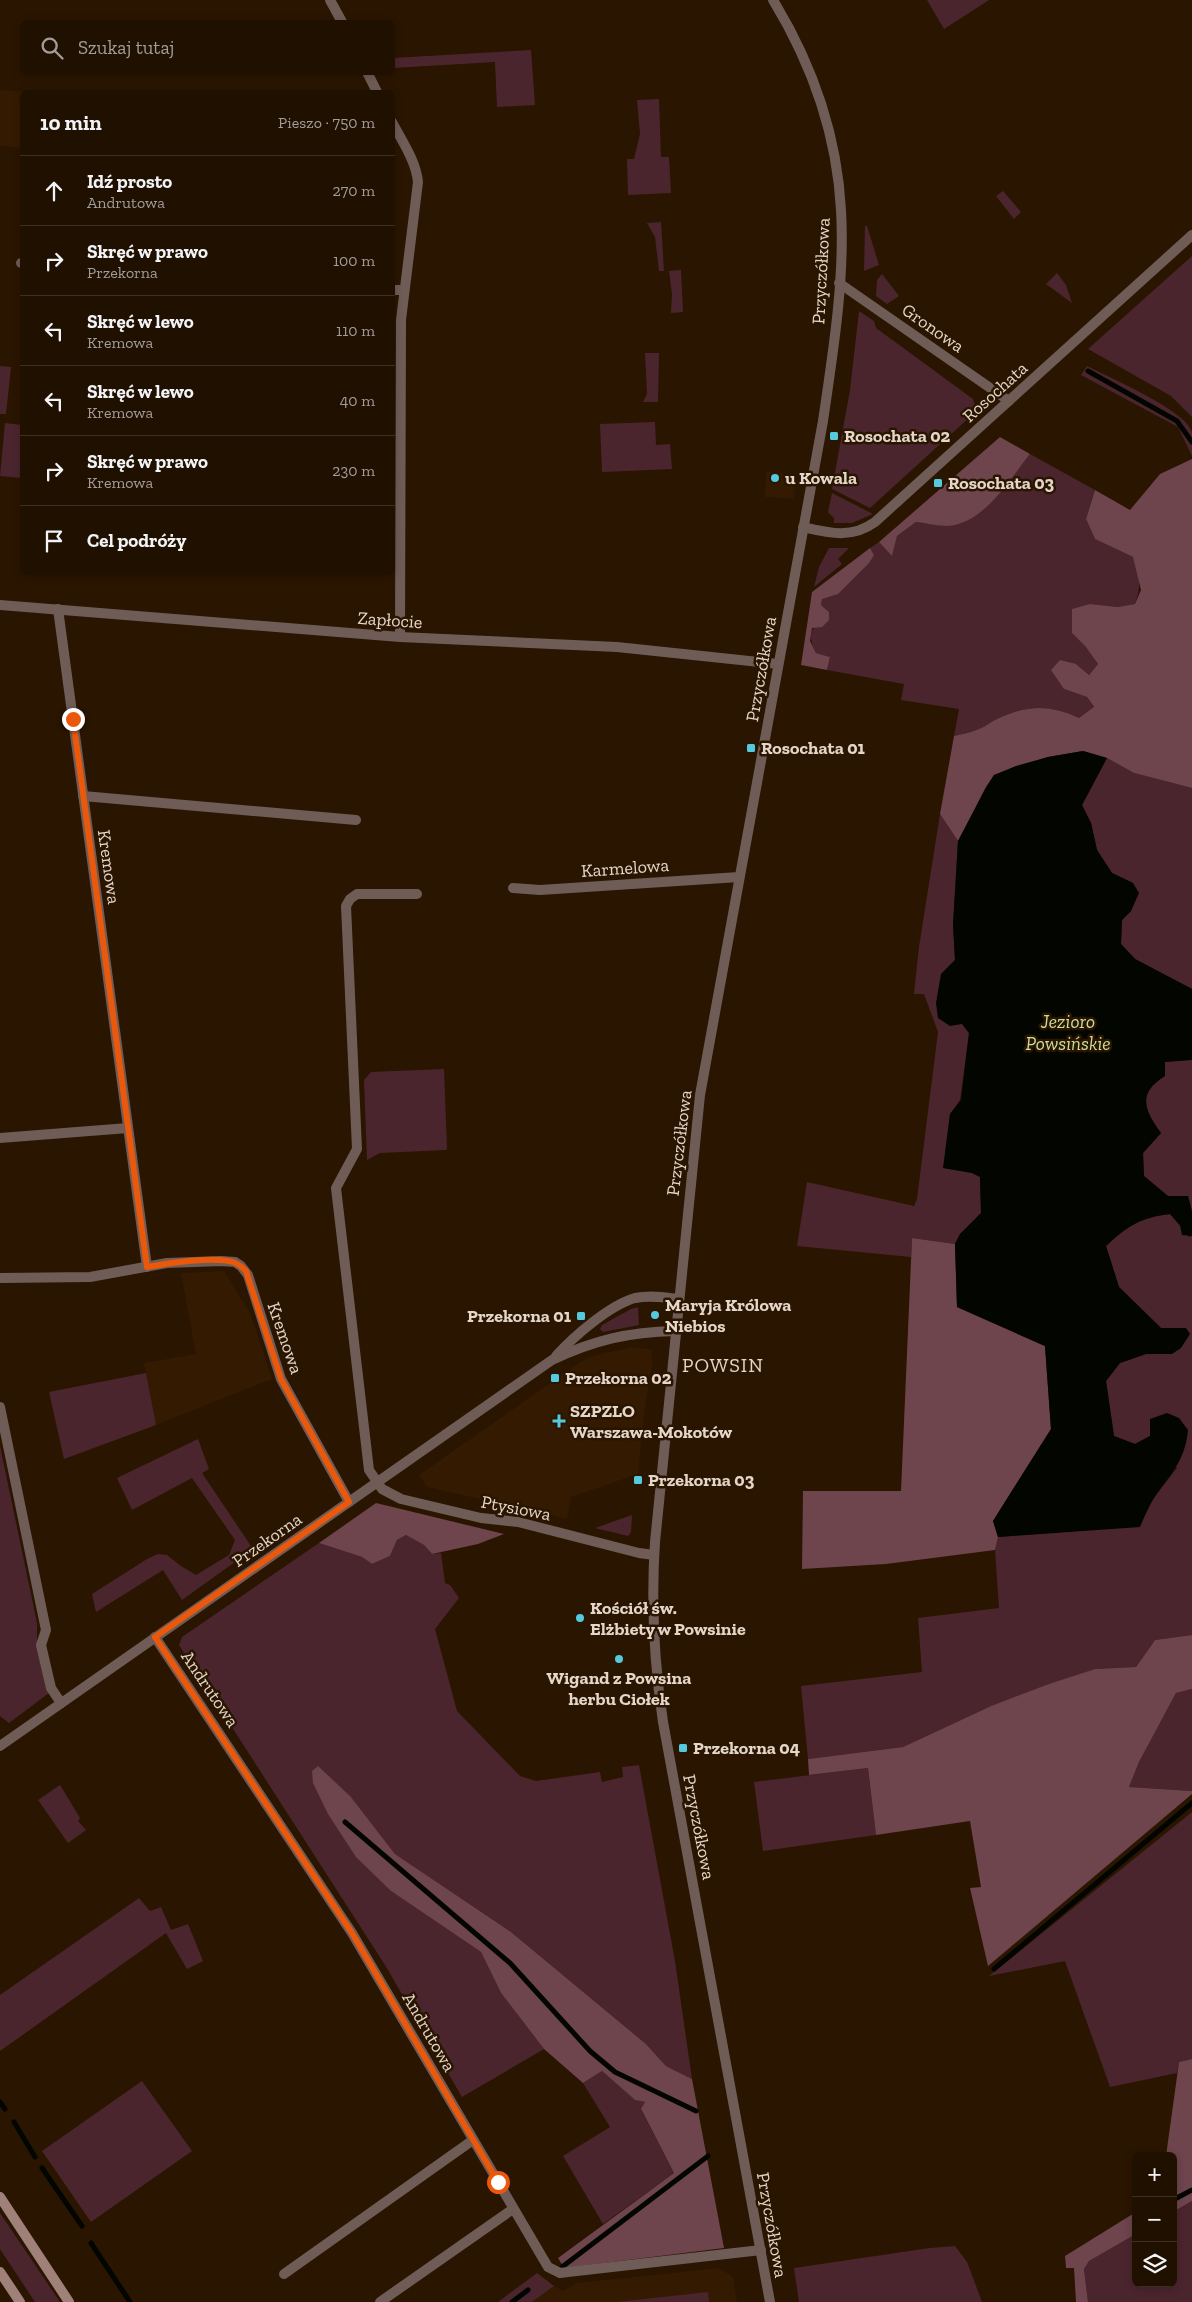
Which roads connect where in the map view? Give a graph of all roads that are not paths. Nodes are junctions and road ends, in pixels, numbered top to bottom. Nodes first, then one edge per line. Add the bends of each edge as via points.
1 (330, 0) edge
2 (773, 0) edge
3 (341, 20) edge
4 (368, 75) edge
5 (376, 90) edge
6 (395, 130) edge
7 (1192, 235) edge
8 (838, 283) junction
9 (395, 290) edge
10 (404, 290) junction
11 (1009, 401) junction
12 (803, 527) junction
13 (0, 604) edge
14 (58, 609) junction
15 (400, 637) junction
16 (778, 664) junction
17 (83, 796) junction
18 (356, 820) dead end
19 (739, 877) junction
20 (513, 888) dead end
21 (417, 894) dead end
22 (128, 1128) junction
23 (0, 1138) edge
24 (147, 1267) junction
25 (0, 1278) edge
26 (678, 1299) junction
27 (675, 1331) junction
28 (552, 1360) junction
29 (0, 1407) edge
30 (377, 1483) junction
31 (349, 1502) junction
32 (654, 1554) junction
33 (155, 1637) junction
34 (61, 1703) junction
35 (0, 1746) edge
36 (473, 2140) junction
37 (0, 2196) edge
38 (513, 2209) junction
39 (761, 2250) junction
40 (0, 2272) edge
41 (284, 2274) dead end
42 (20, 2302) edge
43 (69, 2302) edge
44 (380, 2302) edge
45 (770, 2302) edge

1 - 3 street
2 - 8 street, Przyczółkowa via 800,49 827,123 834,153 841,211
4 - 5 street
6 - 10 street via 417,172 418,182
7 - 11 street, Rosochata
8 - 11 street, Gronowa
8 - 12 street, Przyczółkowa via 830,371
9 - 10 street
10 - 15 street via 401,320
11 - 12 street, Rosochata via 867,528 841,534
12 - 16 street, Przyczółkowa
13 - 14 street, Zapłocie
14 - 15 street, Zapłocie
14 - 17 street, Kremowa
15 - 16 street, Zapłocie via 609,646
16 - 19 street, Przyczółkowa
17 - 18 street
17 - 22 street, Kremowa
19 - 20 street, Karmelowa via 540,890
19 - 26 street, Przyczółkowa via 700,1095
21 - 30 street via 357,894 346,906 357,1149 336,1188 369,1470
22 - 23 street
22 - 24 street, Kremowa
24 - 25 street, Kremowa via 90,1277
24 - 31 street, Kremowa via 167,1263 228,1261 246,1271 281,1379
26 - 27 street, Przyczółkowa
26 - 28 street, Przekorna via 647,1297 623,1303 568,1343
27 - 28 street, Przekorna via 604,1339
27 - 32 street, Przyczółkowa
28 - 30 street, Przekorna
29 - 34 street via 46,1630 41,1645 51,1688
30 - 31 street, Przekorna
30 - 32 street, Ptysiowa via 401,1499
31 - 33 street, Przekorna
32 - 39 street, Przyczółkowa via 655,1648 663,1722
33 - 34 street, Przekorna
33 - 36 street, Andrutowa via 352,1933
34 - 35 street, Przekorna
36 - 38 street, Andrutowa
36 - 41 street
37 - 43 main road
38 - 39 street, Andrutowa via 548,2267 560,2272
38 - 44 street
39 - 45 street, Przyczółkowa
40 - 42 main road

